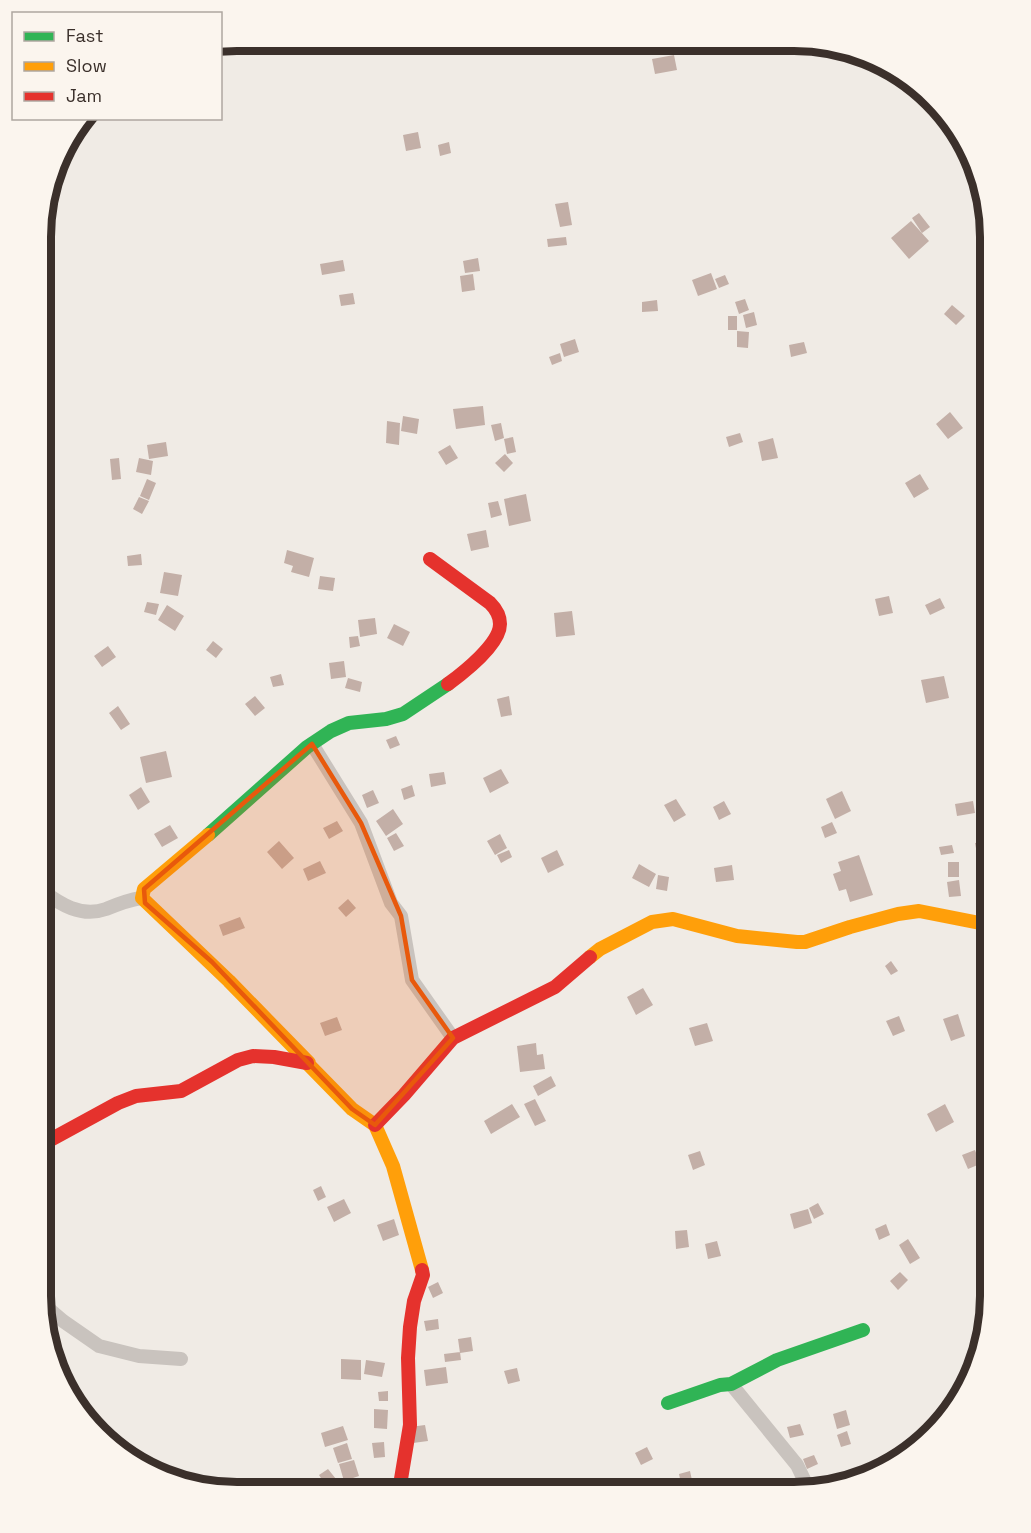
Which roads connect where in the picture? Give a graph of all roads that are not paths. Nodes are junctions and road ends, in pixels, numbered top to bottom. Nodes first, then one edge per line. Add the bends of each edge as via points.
1 (430, 559) dead end
2 (312, 744) junction
3 (51, 897) edge
4 (141, 898) junction
5 (980, 923) edge
6 (453, 1038) junction
7 (309, 1063) junction
8 (375, 1125) junction
9 (51, 1140) edge
10 (52, 1312) edge
11 (863, 1329) dead end
12 (181, 1359) dead end
13 (731, 1384) junction
14 (668, 1403) dead end
15 (805, 1481) edge
16 (400, 1482) edge

1 - 2 street via 490,603 500,626 496,637 488,649 425,702 392,718 343,725
2 - 4 street via 144,889
2 - 6 street via 361,823 391,903 401,916 412,980
3 - 4 street via 75,911 89,912
4 - 7 street via 219,970
5 - 6 street via 919,911 797,942 737,936 673,919 652,922 600,949 555,987
6 - 8 street
7 - 8 street via 352,1109
7 - 9 street via 253,1056 238,1060 181,1090 136,1095
8 - 16 street via 393,1166 423,1275 410,1328 410,1425
10 - 12 street via 99,1346 139,1356
11 - 13 street via 777,1360
13 - 14 street
13 - 15 street via 798,1465

